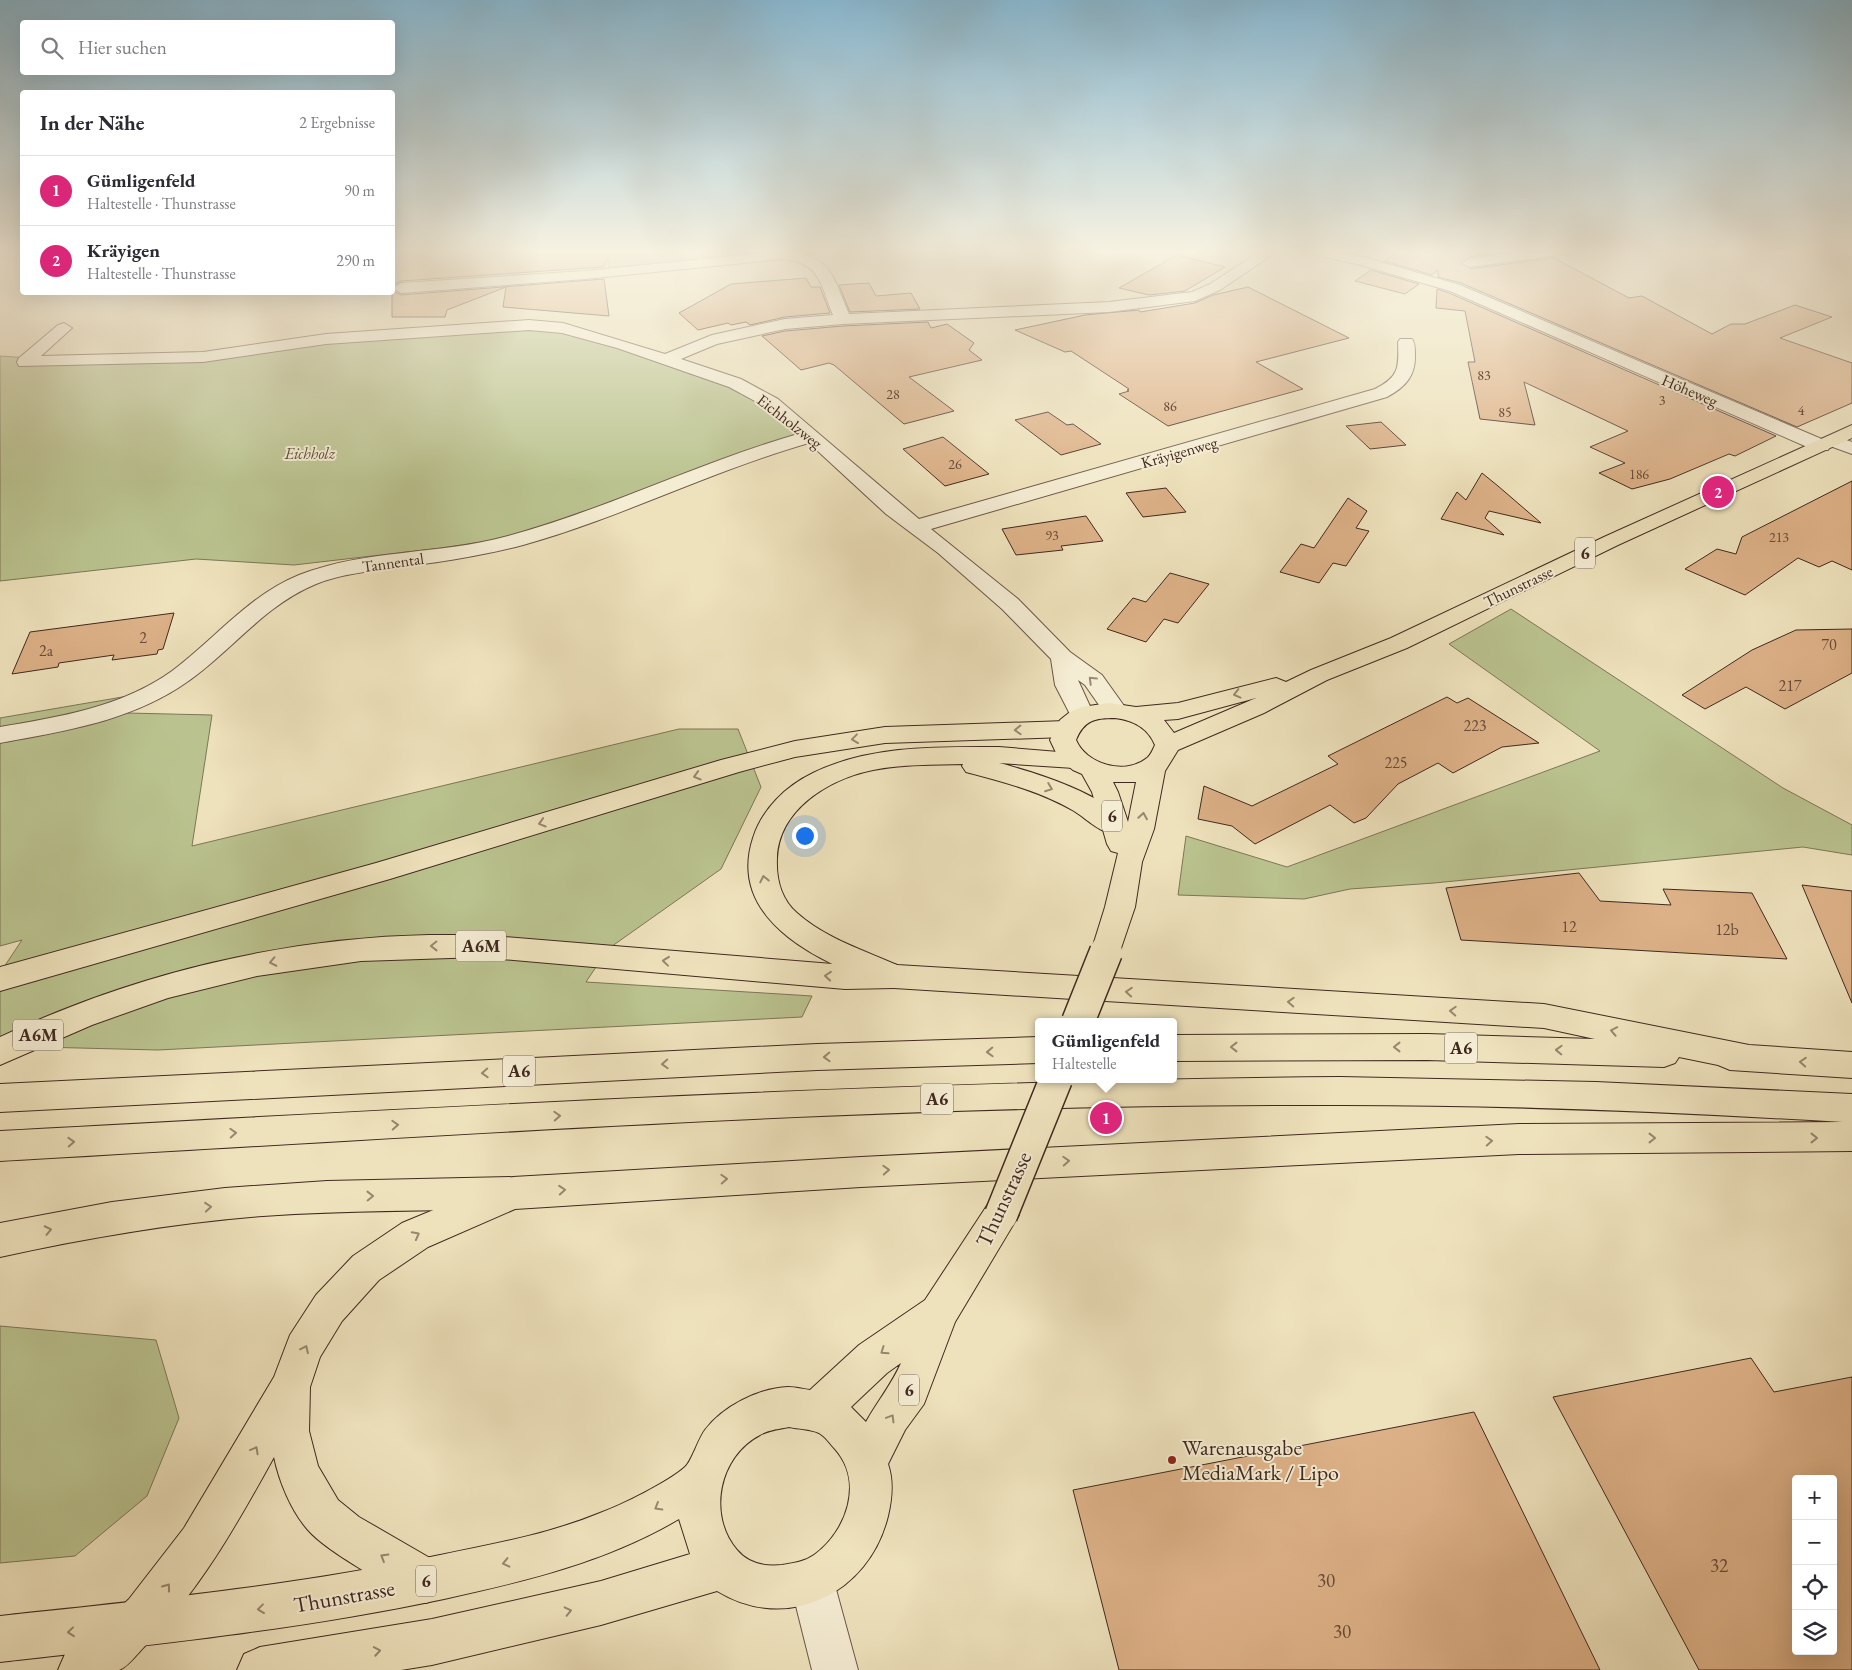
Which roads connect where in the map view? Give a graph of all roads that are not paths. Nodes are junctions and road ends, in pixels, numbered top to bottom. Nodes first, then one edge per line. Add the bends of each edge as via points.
1 (501, 327) edge
2 (557, 327) edge
3 (774, 327) edge
4 (1550, 327) edge
5 (64, 328) dead end
6 (1406, 342) dead end
7 (666, 359) junction
8 (1852, 432) edge
9 (812, 436) junction
10 (1835, 445) edge
11 (915, 527) junction
12 (1062, 657) junction
13 (1319, 675) junction
14 (1126, 712) junction
15 (1074, 722) junction
16 (0, 735) edge
17 (1168, 745) junction
18 (935, 757) junction
19 (1084, 765) junction
20 (1152, 768) junction
21 (1114, 826) junction
22 (1128, 862) junction
23 (894, 976) junction
24 (0, 979) edge
25 (1080, 1018) edge
26 (1177, 1048) edge
27 (1035, 1050) edge
28 (0, 1052) edge
29 (1748, 1058) junction
30 (1852, 1066) edge
31 (1054, 1083) edge
32 (0, 1098) edge
33 (1852, 1108) edge
34 (1852, 1136) edge
35 (0, 1146) edge
36 (513, 1193) junction
37 (0, 1240) edge
38 (939, 1313) junction
39 (290, 1387) junction
40 (817, 1411) junction
41 (867, 1461) junction
42 (700, 1482) junction
43 (722, 1567) junction
44 (426, 1581) junction
45 (812, 1582) junction
46 (136, 1624) junction
47 (0, 1640) edge
48 (81, 1670) edge
49 (260, 1670) edge
50 (835, 1670) edge

1 - 5 street, Eichholzweg via 326,339 203,357 25,362
2 - 7 street, Eichholzweg
3 - 7 street via 712,340
4 - 10 street, Höheweg
6 - 11 street, Kräyigenweg via 1408,365 1405,374 1399,382 1381,393
7 - 9 street, Eichholzweg via 755,393
8 - 10 main road, Thunstrasse / 6
9 - 11 street, Eichholzweg
9 - 16 street, Tannental via 765,450 554,530 479,549 368,565 303,581 263,603 199,661 155,692 114,711
10 - 13 main road, Thunstrasse / 6 via 1654,521 1399,643
11 - 12 street, Eichholzweg via 1010,604
14 -> 12 street, Eichholzweg via 1094,680
12 - 15 street
13 -> 14 main road, Thunstrasse / 6 via 1178,711
13 - 17 main road, Thunstrasse / 6 via 1255,708
14 - 15 main road via 1092,712
14 - 17 main road via 1153,722 1164,733
15 - 19 main road via 1063,739 1066,750
15 -> 24 main road via 885,735 794,749 293,897
17 - 20 main road via 1161,762
18 - 19 main road via 1000,755
18 -> 21 main road via 998,771 1057,791 1078,800
23 -> 18 main road via 819,943 786,921 770,900 762,879 761,858 765,837 774,817 810,786 856,766 883,760
19 - 20 main road via 1124,775
19 - 21 main road, 6 via 1105,792
22 -> 20 main road, 6 via 1140,829
21 - 22 main road, 6
22 - 25 main road, 6, bridge via 1120,907
23 -> 28 main road, A6M via 845,977 480,946 344,951 277,960 163,989 75,1018
29 -> 23 main road via 1544,1016
29 -> 26 main road, A6 via 1427,1047
27 -> 32 main road, A6 via 817,1057
30 -> 29 main road, A6
31 - 38 main road, Thunstrasse / 6, bridge via 1001,1215
35 -> 33 main road, A6 via 652,1111 1025,1096 1246,1092 1472,1093 1651,1097
36 -> 34 main road via 1519,1139
37 -> 36 main road via 112,1219 300,1198
39 -> 36 main road via 304,1348 329,1308 366,1268 415,1235
38 -> 40 main road, Thunstrasse / 6 via 873,1359
41 -> 38 main road, Thunstrasse / 6 via 910,1390
44 -> 39 main road via 344,1532 323,1515 296,1466 289,1431
46 -> 39 main road via 162,1594 210,1524
40 - 41 main road via 838,1422 849,1433
40 - 42 main road via 789,1407 760,1413 734,1429 713,1453
41 - 45 main road via 871,1498 868,1516 856,1544 838,1566
42 - 43 main road via 697,1505 701,1528 709,1549
42 -> 44 main road, Thunstrasse / 6 via 641,1517 583,1541 522,1560
43 - 45 main road via 741,1581 764,1588 788,1588
49 -> 43 main road via 440,1640 601,1603
44 -> 46 main road, Thunstrasse / 6 via 282,1607
45 - 50 street
46 -> 47 main road, Thunstrasse / 6
46 - 48 main road

